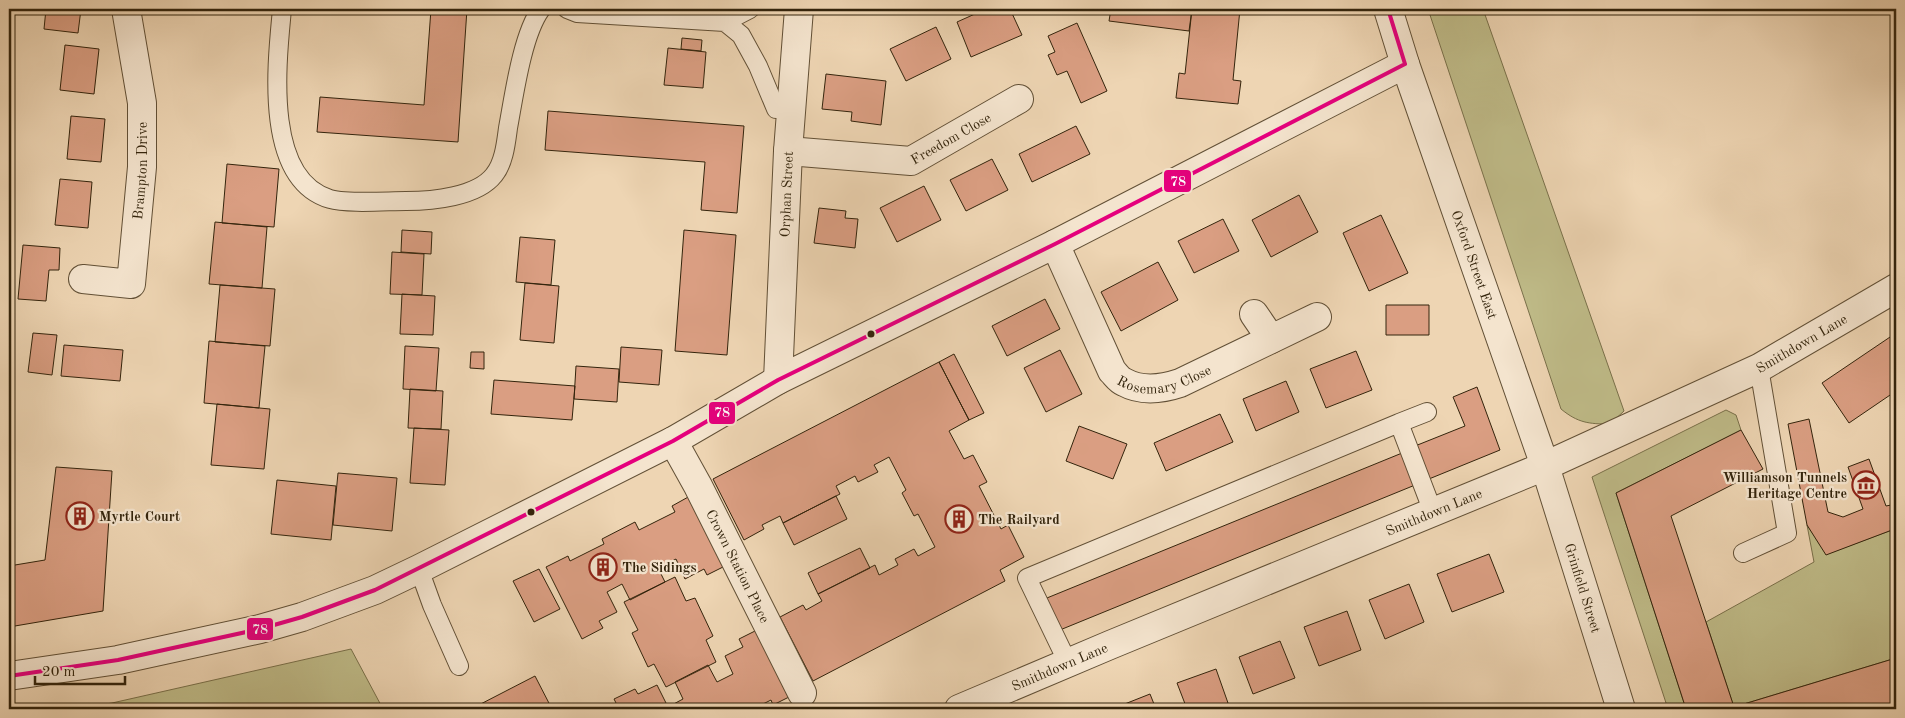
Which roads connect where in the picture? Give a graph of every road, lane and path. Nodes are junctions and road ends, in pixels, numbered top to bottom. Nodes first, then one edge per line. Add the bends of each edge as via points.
1 (126, 9) edge
2 (282, 9) edge
3 (540, 9) edge
4 (567, 9) edge
5 (750, 9) edge
6 (799, 9) edge
7 (1388, 9) edge
8 (725, 22) junction
9 (1405, 64) junction
10 (1019, 99) dead end
11 (791, 109) junction
12 (788, 150) junction
13 (1055, 244) junction
14 (83, 279) dead end
15 (1896, 288) edge
16 (1254, 314) dead end
17 (1317, 317) dead end
18 (1271, 339) junction
19 (1758, 368) junction
20 (778, 380) junction
21 (1427, 412) dead end
22 (1399, 423) junction
23 (673, 441) junction
24 (1545, 466) junction
25 (1433, 512) junction
26 (1743, 553) dead end
27 (419, 570) junction
28 (1068, 663) junction
29 (459, 666) dead end
30 (9, 676) edge
31 (802, 693) dead end
32 (959, 709) edge
33 (1621, 709) edge

1 - 14 street, Brampton Drive via 142,103 142,167 132,284
2 - 3 lane via 278,61 279,114 286,153 297,175 315,192 331,200 416,201 461,195 494,174 504,151 518,72 533,18
4 - 8 lane via 576,13
5 - 8 lane
6 - 11 street, Orphan Street
7 - 9 street, Oxford Street East
8 - 11 lane via 741,35 776,109
9 - 13 street
9 - 24 street, Oxford Street East
10 - 12 street, Freedom Close via 910,161
11 - 12 street, Orphan Street
12 - 20 street, Orphan Street
13 - 18 street, Rosemary Close via 1112,371 1123,382 1162,389
13 - 20 street
15 - 19 street, Smithdown Lane
16 - 18 street
17 - 18 street, Rosemary Close
19 - 24 street, Smithdown Lane
19 - 26 lane via 1787,533
20 - 23 street
21 - 22 lane
22 - 25 lane
22 - 28 lane via 1026,578
23 - 27 street
23 - 31 street, Crown Station Place
24 - 25 street, Smithdown Lane
24 - 33 street, Grinfield Street
25 - 28 street, Smithdown Lane
27 - 29 lane
27 - 30 street via 302,618 260,629 118,660
28 - 32 street, Smithdown Lane

